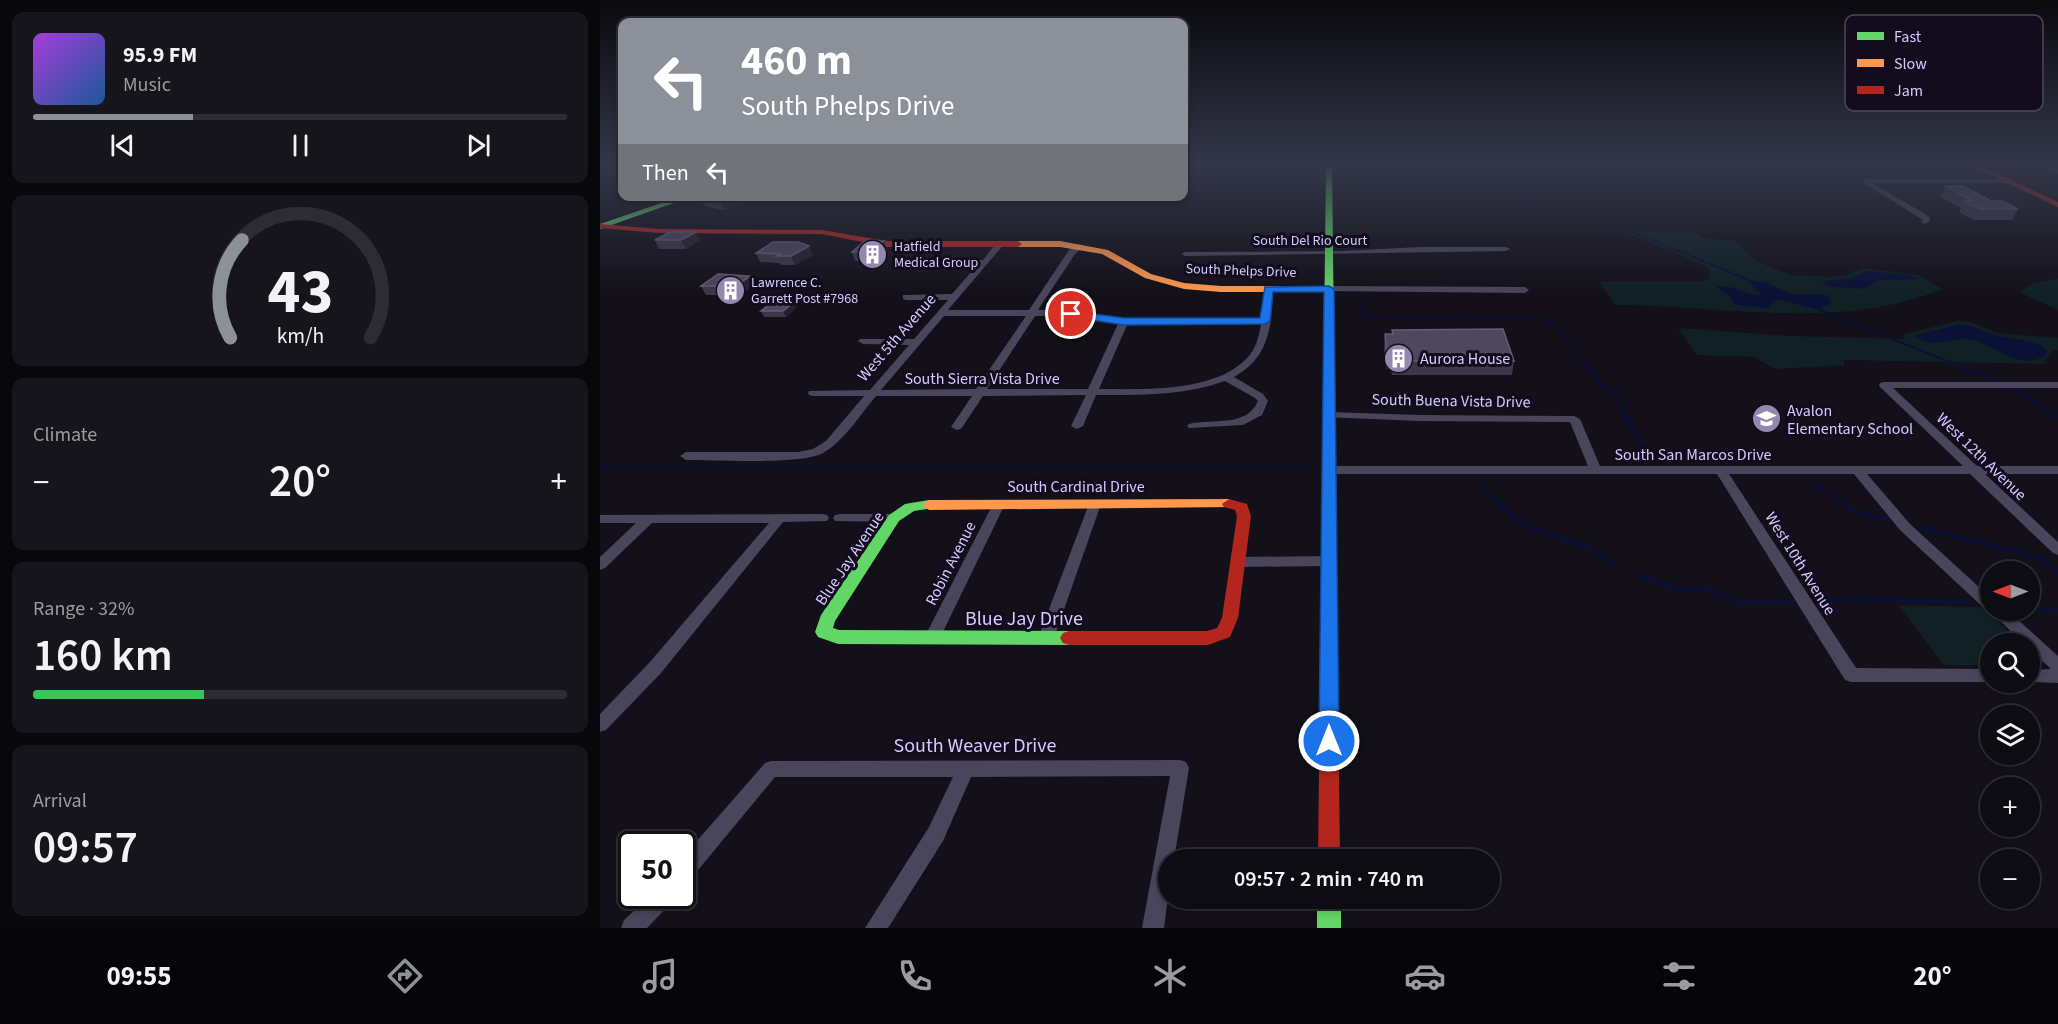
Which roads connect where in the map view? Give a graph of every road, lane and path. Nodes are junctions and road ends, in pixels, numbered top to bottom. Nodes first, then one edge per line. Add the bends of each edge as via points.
1 (636, 207) edge
2 (639, 207) edge
3 (654, 207) edge
4 (1329, 207) edge
5 (1908, 207) edge
6 (1925, 222) dead end
7 (603, 223) edge
8 (1001, 243) junction
9 (1080, 246) junction
10 (1506, 249) dead end
11 (1185, 254) dead end
12 (1329, 254) junction
13 (940, 262) dead end
14 (985, 262) junction
15 (1269, 289) junction
16 (1329, 289) junction
17 (1525, 290) dead end
18 (906, 297) dead end
19 (955, 297) junction
20 (941, 313) junction
21 (1032, 313) junction
22 (1124, 321) junction
23 (1265, 321) junction
24 (863, 341) dead end
25 (916, 342) junction
26 (1225, 376) junction
27 (2058, 385) edge
28 (813, 393) dead end
29 (872, 393) junction
30 (979, 393) junction
31 (1092, 393) junction
32 (1328, 415) junction
33 (1077, 426) dead end
34 (1193, 426) dead end
35 (957, 427) dead end
36 (686, 456) dead end
37 (1721, 470) junction
38 (1857, 470) junction
39 (1974, 470) junction
40 (2058, 470) edge
41 (1328, 471) junction
42 (1596, 471) junction
43 (999, 504) junction
44 (1095, 504) junction
45 (910, 507) joint
46 (822, 518) dead end
47 (840, 518) dead end
48 (894, 518) junction
49 (600, 519) edge
50 (648, 519) junction
51 (779, 519) junction
52 (2058, 550) edge
53 (1329, 561) junction
54 (1238, 562) junction
55 (600, 565) edge
56 (1980, 595) edge
57 (2009, 621) edge
58 (825, 632) joint
59 (932, 638) junction
60 (1046, 638) junction
61 (2058, 666) edge
62 (1980, 675) edge
63 (2040, 676) edge
64 (2058, 676) edge
65 (600, 725) edge
66 (966, 768) junction
67 (1329, 849) edge
68 (696, 857) edge
69 (651, 909) edge
70 (1329, 909) edge
71 (632, 928) edge
72 (876, 928) edge
73 (1153, 928) edge
74 (1329, 928) edge

1 - 7 street
2 - 7 street
3 - 7 street
4 - 12 street
5 - 6 street via 1927,219
7 - 8 street, South Phelps Drive via 668,230 813,231 886,244
8 - 9 street, South Phelps Drive
8 - 14 street, West 5th Avenue
9 - 15 street, South Phelps Drive via 1120,258 1141,273 1167,282
9 - 21 street via 1072,252
10 - 12 street, South Del Rio Court
11 - 12 street, South Del Rio Court
12 - 16 street
13 - 14 street
14 - 19 street, West 5th Avenue
15 - 16 street, South Phelps Drive
15 - 23 street, South Sierra Vista Drive
16 - 17 street, South Phelps Drive
16 - 32 street
18 - 19 street
19 - 20 street, West 5th Avenue
20 - 21 street
20 - 25 street, West 5th Avenue
21 - 22 street
21 - 30 street
22 - 23 street
22 - 31 street
23 - 26 street, South Sierra Vista Drive via 1257,352 1239,370
24 - 25 street
25 - 29 street, West 5th Avenue
26 - 31 street, South Sierra Vista Drive via 1176,391
26 - 34 street via 1259,396 1263,401 1258,413 1239,423
27 - 39 street, West 12th Avenue via 1884,385
28 - 29 street, South Sierra Vista Drive
29 - 30 street, South Sierra Vista Drive
29 - 36 street, West 5th Avenue via 830,443 817,452 798,456
30 - 31 street, South Sierra Vista Drive
30 - 35 street
31 - 33 street
32 - 41 street
32 - 42 street, South Buena Vista Drive via 1574,418
37 - 38 street, South San Marcos Drive
37 - 42 street, South San Marcos Drive
37 - 62 street, West 10th Avenue via 1851,675
38 - 39 street, South San Marcos Drive
38 - 56 street via 1905,527
39 - 40 street, South San Marcos Drive
39 - 52 street, West 12th Avenue
41 - 42 street, South San Marcos Drive
41 - 53 street
43 - 44 street, South Cardinal Drive
43 - 45 street, South Cardinal Drive
43 - 59 street, Robin Avenue
44 - 54 street, South Cardinal Drive via 1242,507
44 - 60 street
45 - 48 street, Blue Jay Avenue
46 - 51 street
47 - 48 street
48 - 58 street, Blue Jay Avenue via 827,620
49 - 50 street
50 - 51 street
50 - 55 street
51 - 65 street via 655,668
53 - 54 street
53 - 67 street
54 - 60 street, Blue Jay Drive via 1230,618 1224,632 1208,638
57 - 61 street
58 - 59 street, Blue Jay Drive via 838,638
59 - 60 street, Blue Jay Drive
63 - 64 street
66 - 68 street, South Weaver Drive via 771,769
66 - 72 street via 936,834
66 - 73 street, South Weaver Drive via 1180,768
69 - 71 street
70 - 74 street

